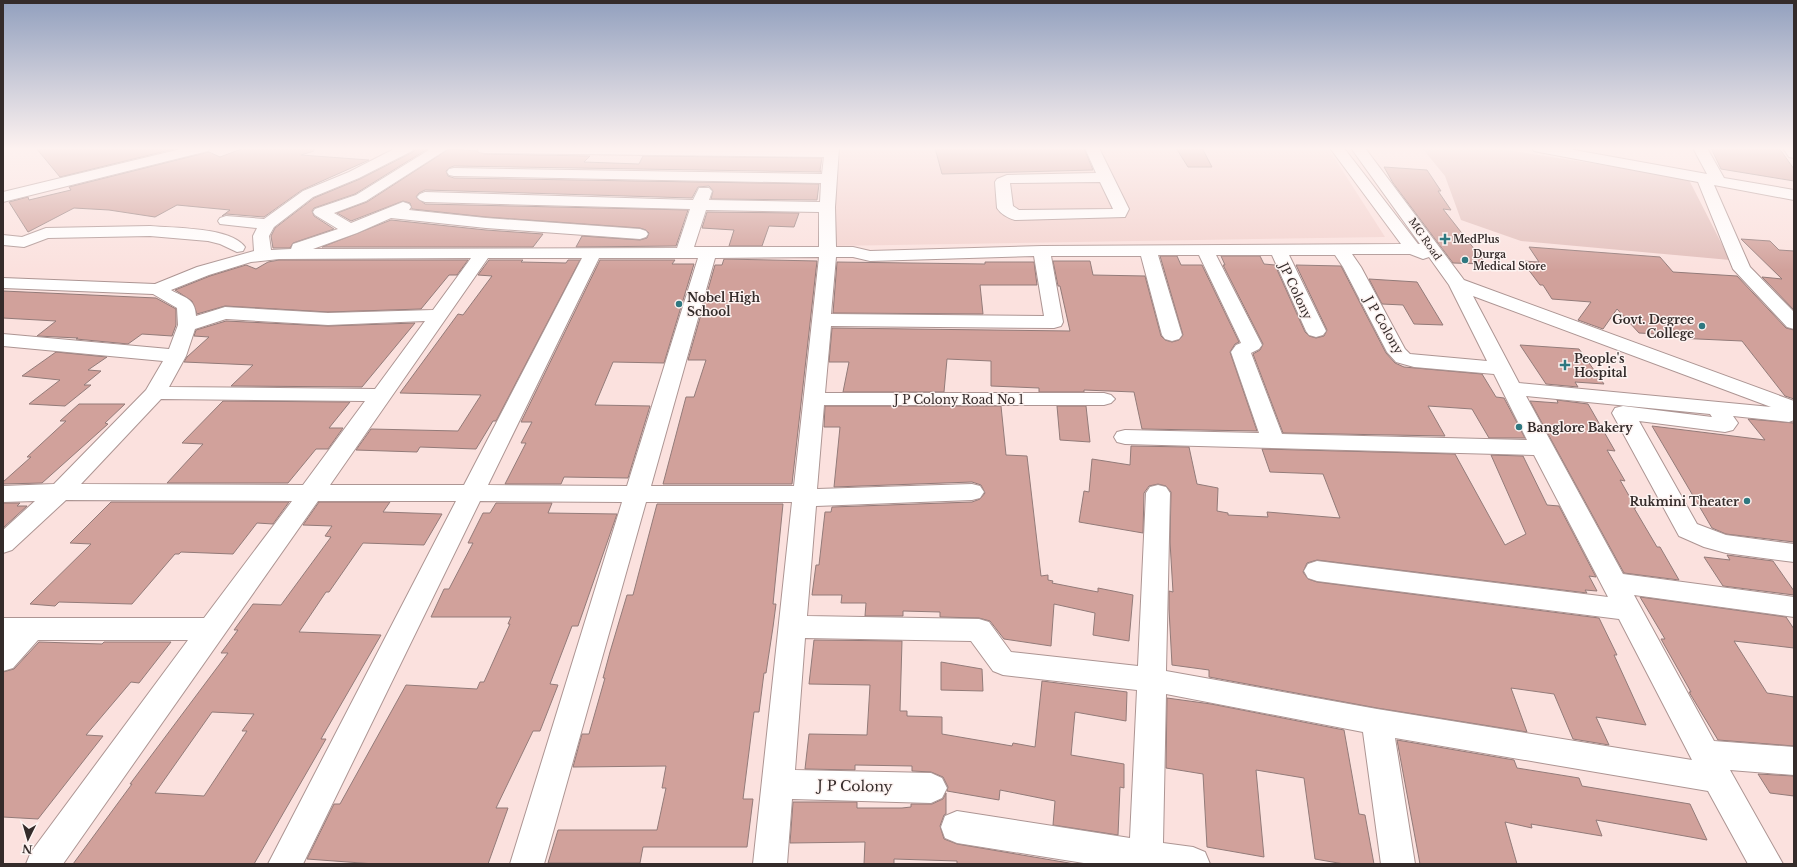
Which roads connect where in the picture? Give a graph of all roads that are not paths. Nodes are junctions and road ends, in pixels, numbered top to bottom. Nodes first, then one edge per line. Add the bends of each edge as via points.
1 (38, 188) edge
2 (321, 188) edge
3 (377, 188) edge
4 (435, 188) edge
5 (664, 188) edge
6 (705, 188) edge
7 (829, 188) edge
8 (1003, 188) edge
9 (1112, 188) edge
10 (1367, 188) edge
11 (1388, 188) edge
12 (1715, 188) edge
13 (1758, 188) edge
14 (1794, 195) edge
15 (3, 197) edge
16 (425, 197) junction
17 (701, 205) junction
18 (827, 207) junction
19 (390, 213) junction
20 (647, 219) junction
21 (226, 221) dead end
22 (267, 224) junction
23 (351, 230) junction
24 (3, 240) edge
25 (1410, 245) junction
26 (237, 247) dead end
27 (1205, 250) junction
28 (1278, 250) junction
29 (1340, 250) junction
30 (1042, 251) junction
31 (1148, 251) junction
32 (1434, 251) junction
33 (828, 252) junction
34 (864, 252) junction
35 (593, 253) junction
36 (629, 253) junction
37 (696, 253) junction
38 (483, 254) junction
39 (271, 255) junction
40 (3, 283) edge
41 (1458, 284) junction
42 (157, 289) junction
43 (438, 315) junction
44 (822, 320) junction
45 (1794, 323) edge
46 (186, 325) junction
47 (1316, 332) dead end
48 (1172, 335) dead end
49 (3, 340) edge
50 (176, 356) junction
51 (1505, 378) junction
52 (155, 393) junction
53 (380, 395) junction
54 (815, 399) junction
55 (1104, 400) dead end
56 (1618, 406) junction
57 (1794, 408) edge
58 (1794, 415) edge
59 (1125, 437) dead end
60 (1273, 441) junction
61 (1542, 448) junction
62 (60, 492) junction
63 (310, 492) junction
64 (972, 492) dead end
65 (472, 493) junction
66 (637, 493) junction
67 (3, 494) edge
68 (1158, 494) dead end
69 (805, 496) junction
70 (3, 544) edge
71 (1794, 553) edge
72 (1317, 572) dead end
73 (1615, 583) junction
74 (1794, 607) edge
75 (1629, 610) junction
76 (793, 627) junction
77 (3, 629) edge
78 (31, 629) junction
79 (211, 629) junction
80 (3, 660) edge
81 (1153, 680) junction
82 (1377, 722) junction
83 (1794, 761) edge
84 (1712, 766) junction
85 (778, 784) junction
86 (931, 788) dead end
87 (957, 827) dead end
88 (1145, 860) edge
89 (43, 864) edge
90 (285, 864) edge
91 (527, 864) edge
92 (770, 864) edge
93 (1193, 864) edge
94 (1398, 864) edge
95 (1766, 864) edge

1 - 15 street
2 - 22 street via 308,194
3 - 23 street via 361,198 321,212
4 - 16 street
5 - 20 street
6 - 17 street
7 - 18 street
8 - 9 street via 1006,208 1015,214 1119,214 1121,209
10 - 25 street, MG Road
11 - 32 street, MG Road
12 - 45 street via 1742,269
13 - 14 street
16 - 19 street
16 - 20 street
17 - 18 street
17 - 20 street
17 - 37 street
18 - 33 street
19 - 20 street via 509,225
19 - 23 street
20 - 36 street
21 - 22 street
22 - 39 street via 261,236
23 - 39 street via 311,245
24 - 26 street via 24,242 46,233 150,231 208,236 226,240
25 - 29 street
25 - 32 street, MG Road
25 - 32 street
25 - 34 street
27 - 28 street
27 - 31 street
27 - 60 street via 1252,345 1241,352
28 - 29 street
28 - 47 street, JP Colony
29 - 51 street, J P Colony via 1403,358
30 - 31 street
30 - 34 street
30 - 44 street via 1054,322
31 - 48 street
32 - 41 street
33 - 34 street
33 - 37 street
33 - 44 street
35 - 36 street
35 - 38 street
35 - 65 street
36 - 37 street
37 - 66 street
38 - 39 street
38 - 43 street
39 - 42 street via 249,256
40 - 42 street
41 - 51 street
41 - 57 street
42 - 46 street via 186,306
43 - 46 street via 328,319 225,313
43 - 53 street
44 - 54 street
46 - 50 street
49 - 50 street
50 - 52 street
51 - 56 street
51 - 61 street
52 - 53 street
52 - 62 street
53 - 63 street
54 - 55 street, J P Colony Road No 1
54 - 69 street
56 - 58 street via 1725,425 1727,424 1717,408
56 - 71 street via 1688,530 1720,543
59 - 60 street
60 - 61 street
61 - 73 street
62 - 63 street
62 - 67 street
62 - 70 street
63 - 65 street
63 - 79 street
64 - 69 street
65 - 66 street
65 - 90 street
66 - 69 street
66 - 91 street
68 - 81 street
69 - 76 street
72 - 75 street
73 - 74 street
73 - 75 street
75 - 84 street
76 - 81 street via 979,630 1003,663
76 - 85 street
77 - 78 street
78 - 79 street
78 - 80 street
79 - 89 street
81 - 82 street
81 - 88 street
82 - 84 street
82 - 94 street
83 - 84 street
84 - 95 street
85 - 86 street, J P Colony
85 - 92 street
87 - 88 street
88 - 93 street

